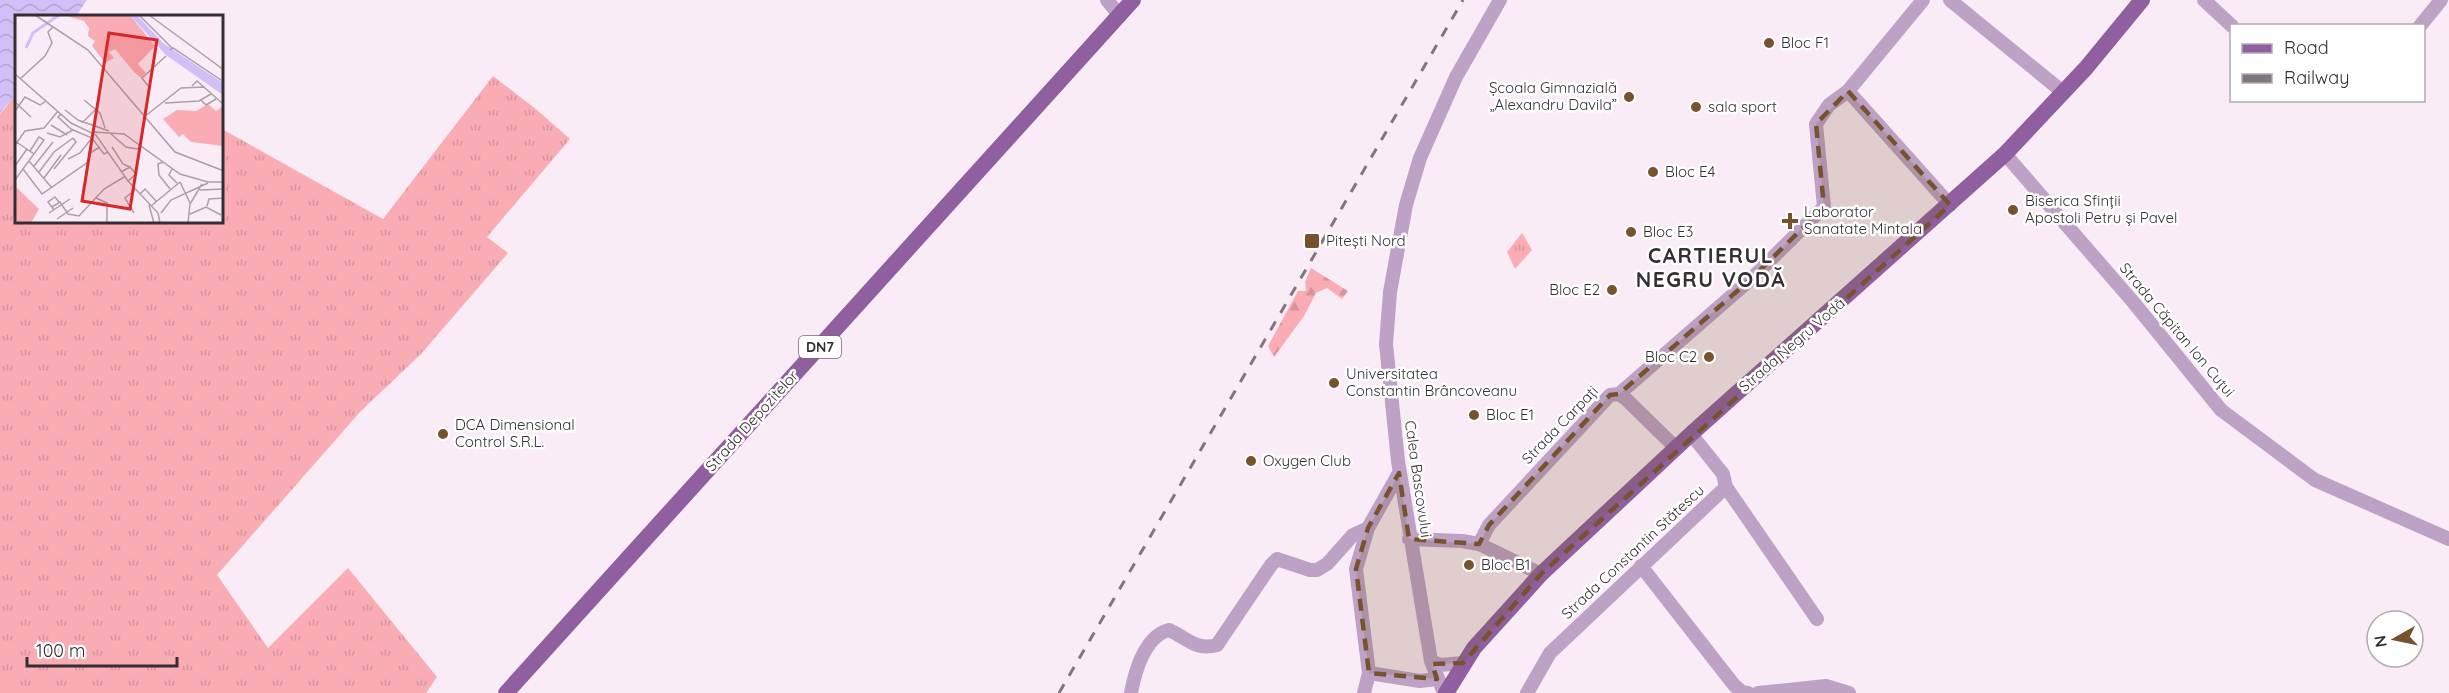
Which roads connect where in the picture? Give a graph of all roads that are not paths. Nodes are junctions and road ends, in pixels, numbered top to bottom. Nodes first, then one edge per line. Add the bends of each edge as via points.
1 (1107, 0) edge
2 (1133, 0) edge
3 (1500, 0) edge
4 (1923, 0) edge
5 (1950, 0) edge
6 (2142, 0) edge
7 (2204, 0) edge
8 (2441, 0) edge
9 (1120, 16) junction
10 (2230, 24) edge
11 (2422, 24) edge
12 (1848, 91) junction
13 (2064, 93) junction
14 (2005, 154) junction
15 (1950, 205) junction
16 (1619, 394) junction
17 (1690, 434) junction
18 (1676, 448) junction
19 (1400, 473) junction
20 (1726, 487) junction
21 (1368, 528) junction
22 (1409, 538) junction
23 (2449, 539) edge
24 (1479, 544) junction
25 (1641, 566) junction
26 (1541, 574) junction
27 (1817, 619) dead end
28 (1431, 661) junction
29 (1463, 663) junction
30 (1369, 673) junction
31 (1442, 688) edge
32 (506, 693) edge
33 (1131, 693) edge
34 (1364, 693) edge
35 (1527, 693) edge
36 (1748, 693) edge
37 (1758, 693) edge
38 (1849, 693) edge

1 - 9 street
2 - 9 main road, Strada Depozitelor / DN7
3 - 19 street, Calea Bascovului via 1435,122 1418,167 1397,248 1386,344
4 - 12 street
5 - 13 street
6 - 13 main road, Strada Negru Vodă
7 - 10 street
8 - 11 street
9 - 32 main road, Strada Depozitelor / DN7
12 - 15 street
12 - 16 street via 1829,105 1816,124 1824,207 1751,279
13 - 14 main road, Strada Negru Vodă
14 - 15 main road, Strada Negru Vodă
14 - 23 street, Strada Căpitan Ion Cuțui via 2220,410 2315,480
15 - 17 main road, Strada Negru Vodă
16 - 18 street, Strada Carpați
16 - 24 street, Strada Carpați via 1610,395 1497,516
17 - 18 main road, Strada Negru Vodă
17 - 20 street, Strada Constantin Stătescu via 1722,474
18 - 26 main road, Strada Negru Vodă
19 - 21 street
19 - 22 street, Calea Bascovului
20 - 25 street, Strada Constantin Stătescu
20 - 27 street
21 - 30 street via 1356,569
21 - 33 street via 1353,535 1317,570 1277,559 1217,645 1206,648 1168,630 1159,633 1147,646
22 - 24 street
22 - 28 street, Calea Bascovului
24 - 26 street
25 - 35 street, Strada Constantin Stătescu via 1550,653
25 - 36 street via 1734,685
26 - 29 main road, Strada Negru Vodă
28 - 29 street via 1440,665
28 - 31 street, Calea Bascovului
29 - 31 main road, Strada Negru Vodă
30 - 31 street
30 - 34 street
37 - 38 street via 1826,686

